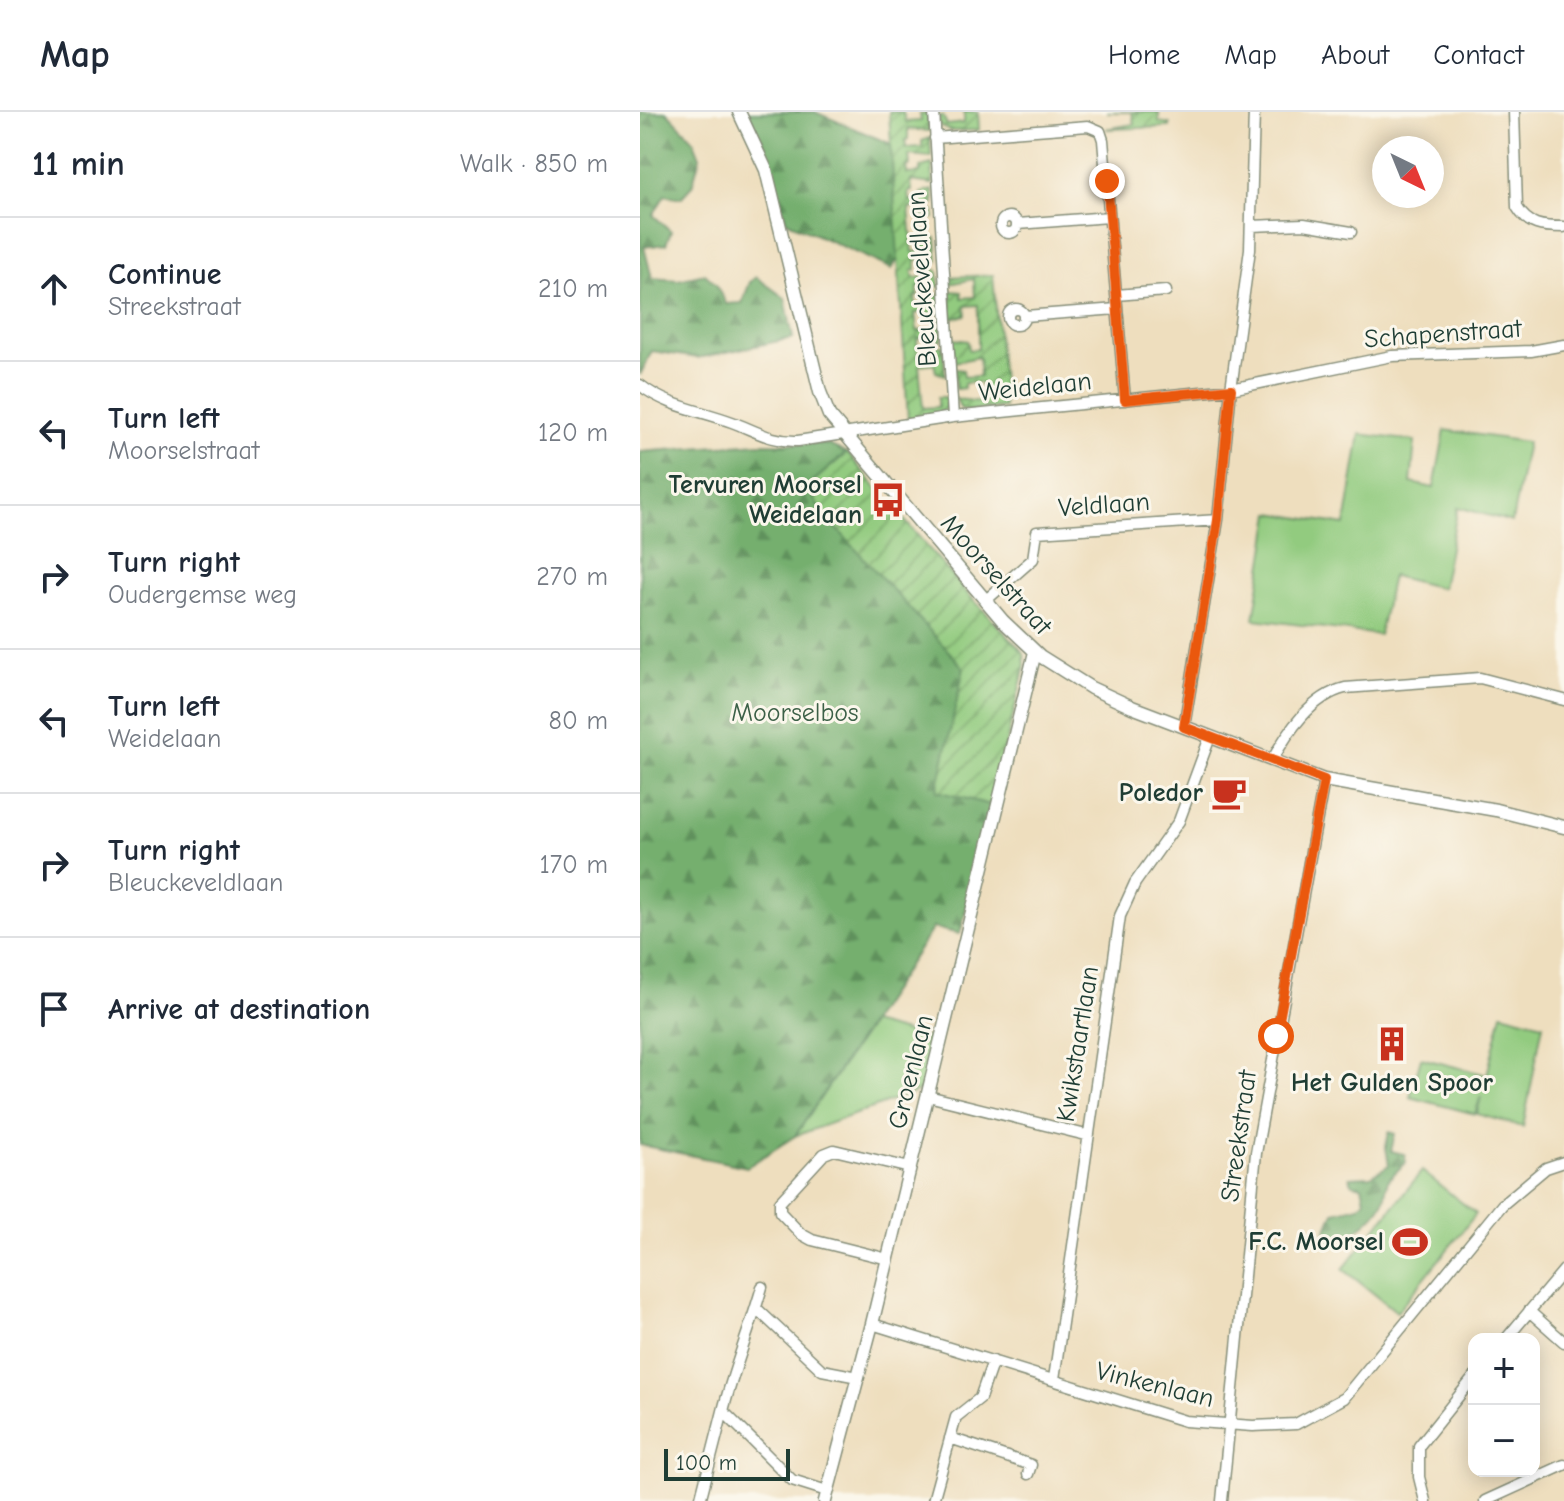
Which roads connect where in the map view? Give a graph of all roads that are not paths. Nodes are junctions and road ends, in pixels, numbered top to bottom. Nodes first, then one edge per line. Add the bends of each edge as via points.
1 (739, 112) edge
2 (934, 112) edge
3 (1254, 112) edge
4 (1514, 112) edge
5 (935, 138) junction
6 (1109, 217) junction
7 (1018, 224) dead end
8 (1251, 226) junction
9 (1564, 227) edge
10 (1351, 232) dead end
11 (1166, 291) dead end
12 (1116, 295) junction
13 (1117, 309) junction
14 (1025, 316) dead end
15 (1564, 345) edge
16 (640, 385) edge
17 (1231, 389) junction
18 (1125, 400) junction
19 (953, 417) junction
20 (844, 435) junction
21 (1218, 520) junction
22 (985, 601) junction
23 (1035, 652) junction
24 (1564, 700) edge
25 (1184, 727) junction
26 (1210, 737) junction
27 (1272, 761) junction
28 (1324, 780) junction
29 (1564, 827) edge
30 (928, 1096) junction
31 (1086, 1135) junction
32 (1564, 1162) edge
33 (910, 1168) junction
34 (888, 1259) junction
35 (1564, 1270) edge
36 (762, 1287) dead end
37 (756, 1308) junction
38 (1529, 1311) junction
39 (872, 1324) junction
40 (1511, 1333) edge
41 (1564, 1342) edge
42 (993, 1361) junction
43 (858, 1377) junction
44 (1054, 1379) junction
45 (1468, 1385) edge
46 (723, 1411) junction
47 (1229, 1425) junction
48 (950, 1438) junction
49 (1564, 1465) edge
50 (1028, 1474) dead end
51 (826, 1496) edge
52 (700, 1501) edge
53 (933, 1501) edge
54 (1222, 1501) edge
55 (1425, 1501) edge
56 (1485, 1501) edge

1 - 20 street, Moorselstraat via 766,170 823,402
2 - 5 street, Bleuckeveldlaan
3 - 8 street
4 - 9 street via 1517,207 1524,219 1541,227
5 - 6 street via 1093,127 1103,140
5 - 19 street, Bleuckeveldlaan
6 - 7 street
6 - 12 street
8 - 10 street via 1323,226
8 - 17 street
11 - 12 street
12 - 13 street
13 - 14 street
13 - 18 street
15 - 17 street, Schapenstraat via 1392,356
16 - 20 street, Weidelaan via 667,403 773,440
17 - 18 street, Weidelaan
17 - 21 street
18 - 19 street, Weidelaan
19 - 20 street, Weidelaan
20 - 22 street, Moorselstraat
21 - 22 street, Veldlaan via 1037,532 1033,559
21 - 25 street
22 - 23 street, Moorselstraat
23 - 25 street, Moorselstraat via 1102,694
23 - 30 street, Groenlaan
24 - 27 street via 1466,677 1345,688 1314,704
25 - 26 street, Moorselstraat
26 - 27 street, Moorselstraat
26 - 31 street, Kwikstaartlaan via 1179,821 1135,883 1120,916
27 - 28 street, Moorselstraat
28 - 29 street, Moorselstraat
28 - 47 street, Streekstraat via 1256,1153
30 - 31 street
30 - 33 street, Groenlaan
31 - 44 street, Kwikstaartlaan
32 - 47 street, Vinkenlaan via 1546,1168 1502,1205 1344,1398 1296,1424
33 - 34 street, Groenlaan
33 - 34 street via 834,1150 824,1154 780,1202 780,1212 801,1234
34 - 39 street, Groenlaan
35 - 38 street
36 - 37 street
37 - 43 street via 822,1370
37 - 46 street
38 - 40 street
38 - 41 street
39 - 42 street, Vinkenlaan
39 - 43 street, Groenlaan
42 - 44 street, Vinkenlaan
42 - 48 street via 980,1398 959,1412
43 - 51 street, Groenlaan
44 - 47 street, Vinkenlaan via 1185,1421
45 - 55 street via 1419,1446
46 - 51 street via 792,1480
46 - 52 street
47 - 54 street, Streekstraat
48 - 50 street via 1031,1465
48 - 53 street
49 - 56 street

